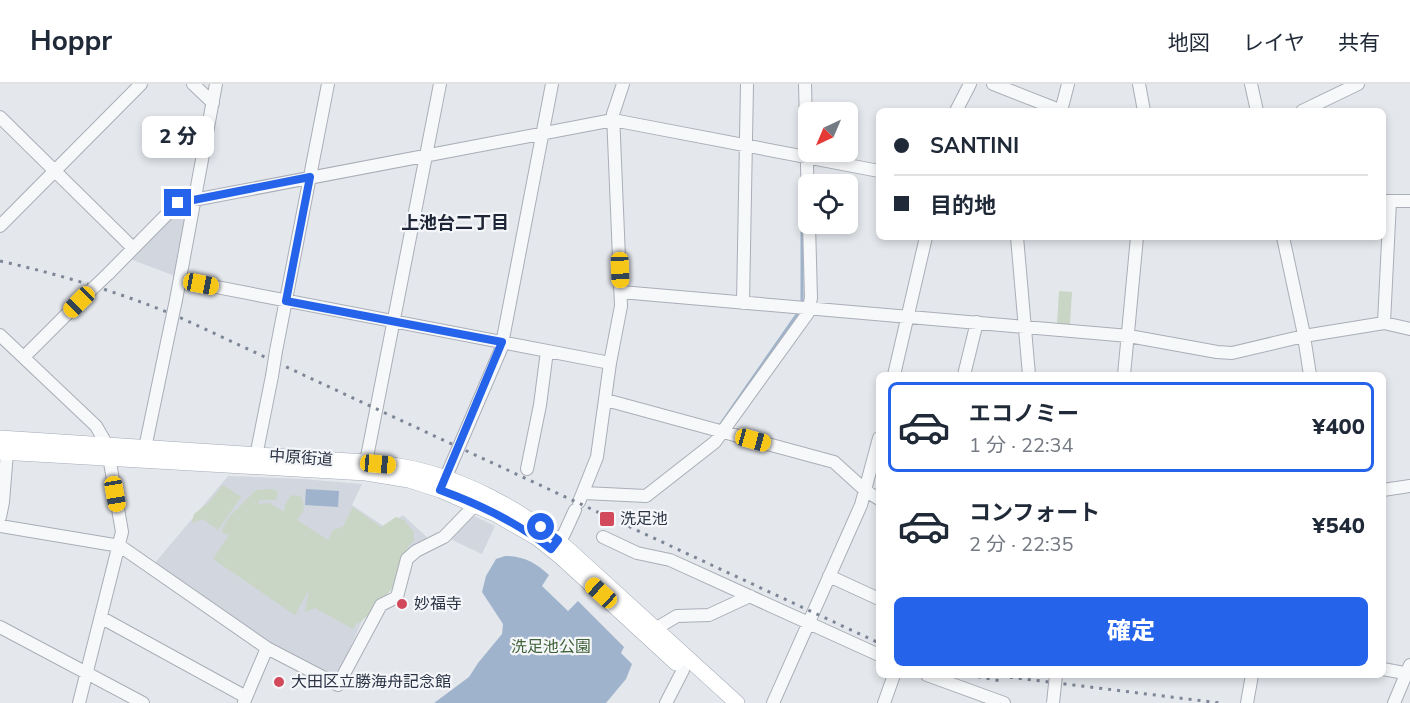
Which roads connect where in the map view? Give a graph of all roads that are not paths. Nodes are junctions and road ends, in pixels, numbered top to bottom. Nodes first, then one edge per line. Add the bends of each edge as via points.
1 (141, 84) edge
2 (193, 84) edge
3 (216, 84) edge
4 (328, 84) edge
5 (440, 84) edge
6 (552, 84) edge
7 (623, 84) edge
8 (747, 84) edge
9 (805, 84) edge
10 (970, 84) edge
11 (993, 84) edge
12 (1068, 84) edge
13 (1139, 84) edge
14 (1251, 84) edge
15 (1358, 84) edge
16 (806, 102) edge
17 (213, 103) junction
18 (958, 108) edge
19 (1054, 108) edge
20 (1063, 108) edge
21 (1143, 108) edge
22 (1256, 108) edge
23 (1308, 108) edge
24 (0, 117) edge
25 (613, 120) junction
26 (543, 134) junction
27 (746, 144) junction
28 (798, 154) edge
29 (426, 155) junction
30 (836, 162) edge
31 (876, 170) edge
32 (54, 171) junction
33 (310, 177) junction
34 (194, 199) junction
35 (1386, 201) edge
36 (1410, 201) edge
37 (0, 226) edge
38 (809, 234) edge
39 (925, 240) edge
40 (1017, 240) edge
41 (1137, 240) edge
42 (1284, 240) edge
43 (1385, 240) edge
44 (133, 248) junction
45 (180, 280) junction
46 (621, 292) junction
47 (286, 301) junction
48 (743, 303) junction
49 (810, 308) junction
50 (908, 317) junction
51 (394, 322) junction
52 (977, 322) junction
53 (1384, 323) junction
54 (1025, 326) junction
55 (1410, 329) edge
56 (0, 335) edge
57 (1129, 336) junction
58 (1304, 336) junction
59 (502, 342) junction
60 (547, 351) junction
61 (24, 357) junction
62 (610, 363) junction
63 (895, 372) edge
64 (965, 372) edge
65 (1029, 372) edge
66 (1124, 372) edge
67 (1310, 372) edge
68 (606, 399) junction
69 (722, 432) junction
70 (2, 447) edge
71 (145, 448) junction
72 (876, 450) edge
73 (108, 452) junction
74 (256, 456) junction
75 (128, 459) junction
76 (366, 462) junction
77 (527, 469) dead end
78 (442, 484) junction
79 (1410, 486) edge
80 (1386, 490) edge
81 (866, 491) junction
82 (876, 497) edge
83 (579, 501) junction
84 (475, 505) junction
85 (0, 517) edge
86 (0, 526) edge
87 (603, 537) dead end
88 (554, 545) junction
89 (120, 546) junction
90 (829, 576) junction
91 (750, 596) junction
92 (876, 598) edge
93 (102, 618) junction
94 (810, 623) junction
95 (0, 627) edge
96 (655, 629) junction
97 (267, 648) junction
98 (876, 654) edge
99 (1386, 669) edge
100 (683, 670) junction
101 (1409, 671) edge
102 (87, 674) junction
103 (893, 678) edge
104 (935, 678) edge
105 (1056, 678) edge
106 (1251, 681) edge
107 (245, 700) edge
108 (79, 703) edge
109 (143, 703) edge
110 (666, 703) edge
111 (720, 703) edge
112 (736, 703) edge
113 (773, 703) edge
114 (884, 703) edge
115 (1005, 703) edge
116 (1053, 703) edge
117 (1247, 703) edge
118 (1394, 703) edge

1 - 32 street
2 - 17 street
3 - 17 street
4 - 33 street
5 - 29 street
6 - 26 street
7 - 25 street
8 - 27 street
9 - 16 street
10 - 18 street
11 - 19 street
12 - 20 street
13 - 21 street
14 - 22 street
15 - 23 street
17 - 34 street
24 - 32 street
25 - 26 street
25 - 27 street
25 - 46 street
26 - 29 street
26 - 59 street
27 - 28 street
27 - 48 street
29 - 33 street
29 - 51 street
30 - 31 street
32 - 37 street
32 - 44 street
33 - 34 street
33 - 47 street
34 - 44 street via 178,203
34 - 45 street
35 - 36 street
38 - 49 street
39 - 50 street
40 - 54 street
41 - 57 street
42 - 58 street
43 - 53 street
44 - 61 street, bridge
45 - 47 street
45 - 71 street, bridge
46 - 48 street
46 - 62 street
47 - 51 street
47 - 74 street, bridge
48 - 49 street
49 - 50 street
49 - 69 street
50 - 52 street
50 - 63 street
51 - 59 street
51 - 76 street
52 - 54 street
52 - 64 street
53 - 55 street
53 - 58 street
54 - 57 street
54 - 65 street
56 - 61 street
57 - 58 street via 1232,353
57 - 66 street
58 - 67 street
59 - 60 street
59 - 78 street
60 - 62 street
60 - 77 street
61 - 73 street via 99,429
62 - 68 street
68 - 69 street
68 - 83 street via 597,457
69 - 81 street via 834,462
69 - 83 street via 715,442 646,496
70 - 73 main road, 中原街道
70 - 85 street
71 - 73 main road, 中原街道
71 - 74 main road, 中原街道
71 - 75 street
72 - 81 street
73 - 75 main road, 中原街道
73 - 89 street via 122,532
74 - 76 main road, 中原街道
75 - 78 main road, 中原街道 via 378,474
76 - 78 main road, 中原街道 via 399,466
78 - 84 main road, 中原街道
78 - 88 main road, 中原街道 via 477,492 512,509 541,527
79 - 80 street
81 - 82 street
81 - 90 street
83 - 88 street via 564,534
84 - 88 main road, 中原街道
84 - 97 street via 444,537 406,559 397,597 381,605 338,685
86 - 89 street
87 - 91 street via 637,553 670,560
88 - 96 main road, 中原街道
88 - 100 main road, 中原街道
89 - 93 street
89 - 97 street
90 - 92 street
90 - 94 street
91 - 94 street
91 - 96 street via 710,615 677,616
93 - 102 street
93 - 107 street
94 - 98 street
94 - 113 street
95 - 102 street
96 - 112 main road, 中原街道
97 - 107 street
99 - 101 street
100 - 110 street
100 - 111 main road, 中原街道
101 - 118 street
102 - 108 street
102 - 109 street
103 - 114 street
104 - 115 street
105 - 116 street, bridge
106 - 117 street

